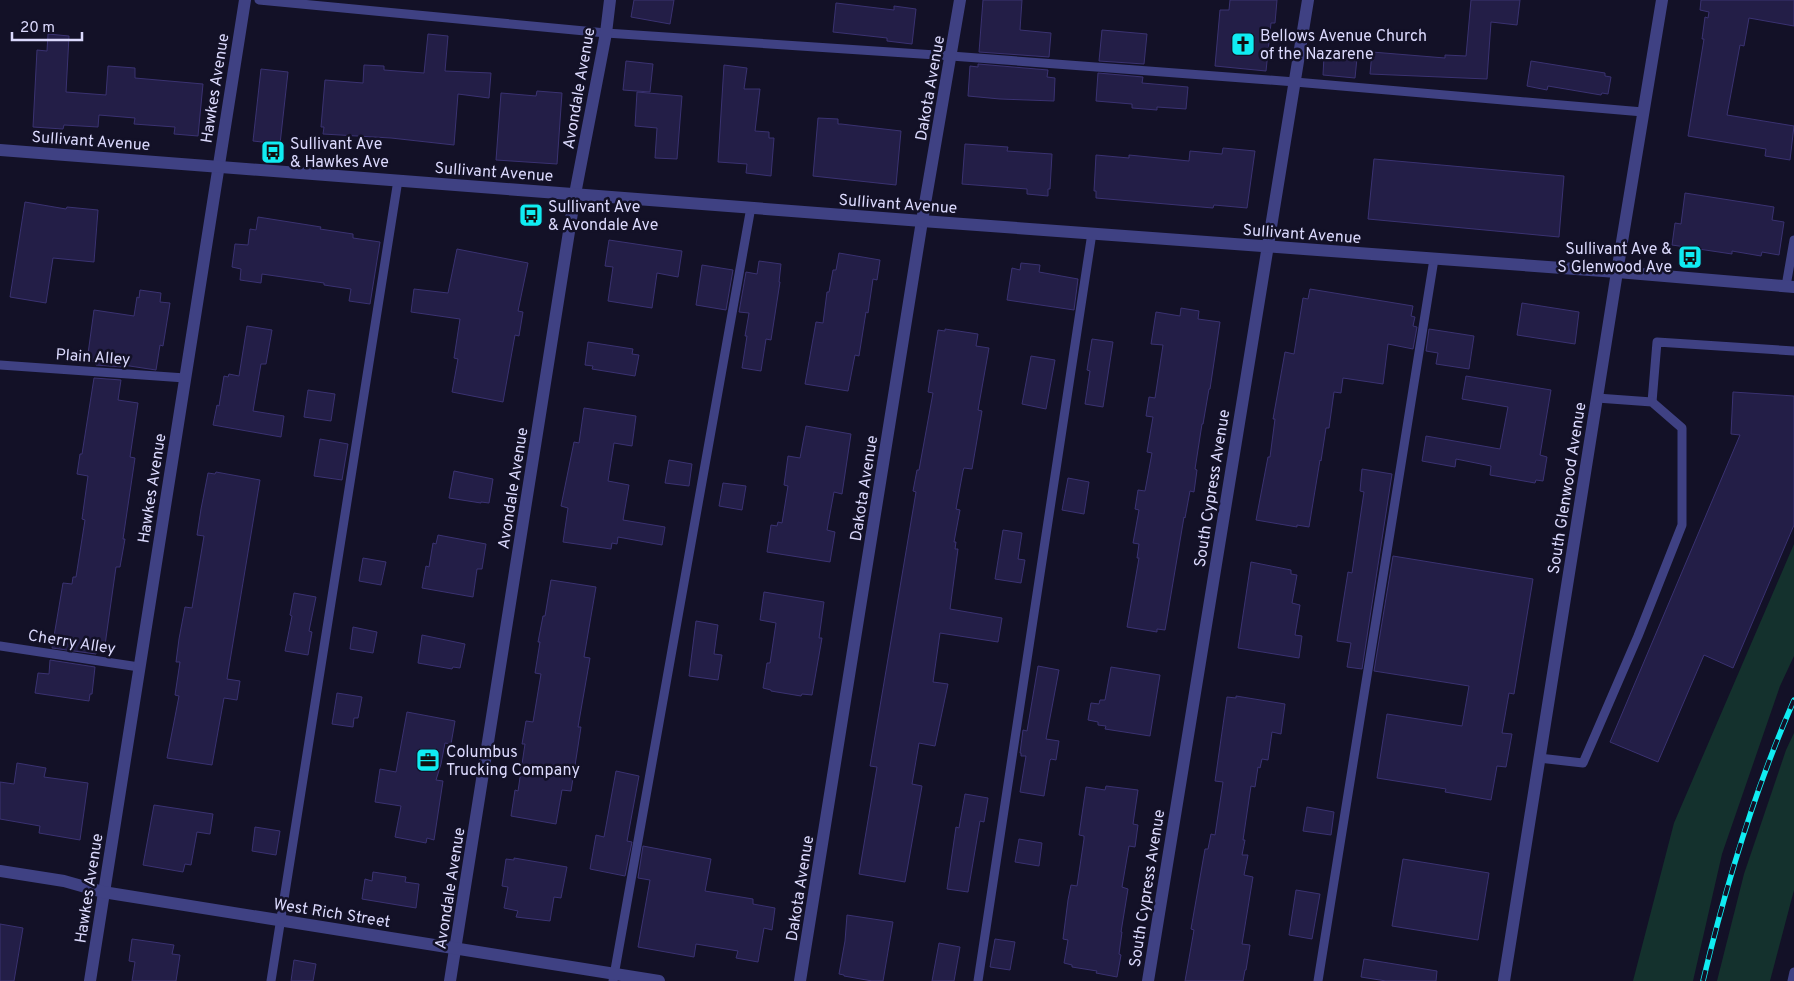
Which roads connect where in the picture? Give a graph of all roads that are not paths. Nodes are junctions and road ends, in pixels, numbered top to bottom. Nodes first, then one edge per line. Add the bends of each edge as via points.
1 (245, 0) edge
2 (259, 0) edge
3 (610, 0) edge
4 (960, 0) edge
5 (1308, 0) edge
6 (1662, 0) edge
7 (606, 33) junction
8 (951, 56) junction
9 (1295, 82) junction
10 (1643, 112) junction
11 (0, 150) edge
12 (218, 166) junction
13 (398, 180) junction
14 (575, 194) junction
15 (751, 207) junction
16 (922, 221) junction
17 (1092, 233) junction
18 (1794, 240) edge
19 (1267, 246) junction
20 (1434, 259) junction
21 (1617, 272) junction
22 (1790, 287) edge
23 (1794, 352) edge
24 (0, 365) edge
25 (185, 378) junction
26 (1597, 398) junction
27 (1652, 402) junction
28 (0, 646) edge
29 (139, 667) junction
30 (1539, 758) junction
31 (0, 871) edge
32 (104, 892) junction
33 (279, 920) junction
34 (456, 948) junction
35 (1794, 972) edge
36 (614, 977) edge
37 (90, 981) edge
38 (271, 981) edge
39 (450, 981) edge
40 (659, 981) edge
41 (800, 981) edge
42 (978, 981) edge
43 (1148, 981) edge
44 (1318, 981) edge
45 (1504, 981) edge
46 (1792, 981) edge

1 - 12 street, Hawkes Avenue
2 - 7 lane
3 - 7 street, Avondale Avenue
4 - 8 street, Dakota Avenue
5 - 9 street, South Cypress Avenue
6 - 10 street, South Glenwood Avenue
7 - 8 lane
7 - 14 street, Avondale Avenue
8 - 9 lane
8 - 16 street, Dakota Avenue
9 - 10 lane
9 - 19 street, South Cypress Avenue
10 - 21 street, South Glenwood Avenue
11 - 12 street, Sullivant Avenue
12 - 13 street, Sullivant Avenue
12 - 25 street, Hawkes Avenue
13 - 14 street, Sullivant Avenue
13 - 33 lane
14 - 15 street, Sullivant Avenue
14 - 34 street, Avondale Avenue
15 - 16 street, Sullivant Avenue
15 - 36 lane
16 - 17 street, Sullivant Avenue
16 - 41 street, Dakota Avenue
17 - 19 street, Sullivant Avenue
17 - 42 lane
18 - 22 lane
19 - 20 street, Sullivant Avenue
19 - 43 street, South Cypress Avenue
20 - 21 street, Sullivant Avenue
20 - 44 lane
21 - 22 street, Sullivant Avenue
21 - 26 street, South Glenwood Avenue
23 - 27 lane via 1657,342
24 - 25 lane, Plain Alley
25 - 29 street, Hawkes Avenue
26 - 27 lane
26 - 30 street, South Glenwood Avenue
27 - 30 lane via 1682,428 1682,524 1583,763
28 - 29 lane, Cherry Alley
29 - 32 street, Hawkes Avenue
30 - 45 street, South Glenwood Avenue
31 - 32 street, West Rich Street via 64,881
32 - 33 street, West Rich Street
32 - 37 street, Hawkes Avenue
33 - 34 street, West Rich Street
33 - 38 lane
34 - 36 street, West Rich Street
34 - 39 street, Avondale Avenue
35 - 46 lane
36 - 40 street, West Rich Street

